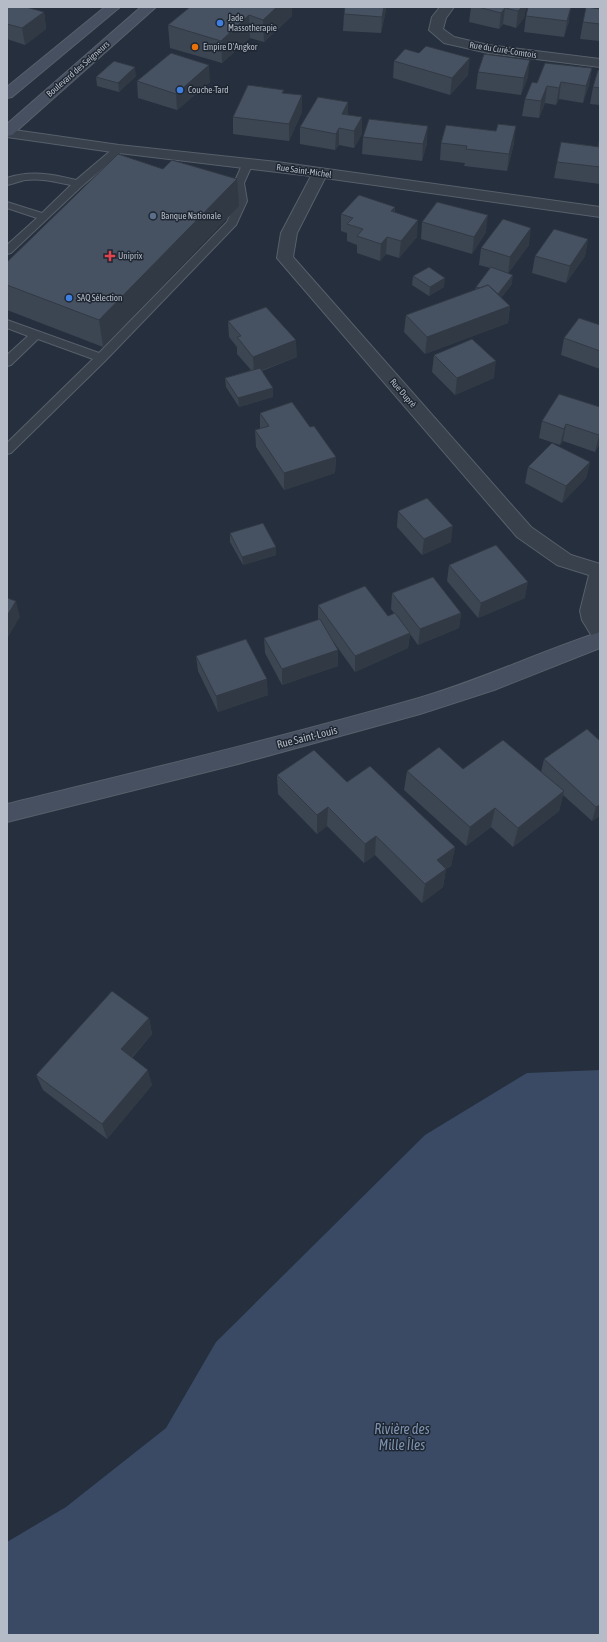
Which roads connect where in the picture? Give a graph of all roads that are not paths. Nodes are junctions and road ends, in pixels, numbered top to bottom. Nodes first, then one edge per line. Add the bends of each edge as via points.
1 (113, 7) edge
2 (149, 7) edge
3 (447, 7) edge
4 (600, 63) edge
5 (7, 94) edge
6 (7, 132) edge
7 (119, 150) junction
8 (247, 165) junction
9 (320, 174) junction
10 (7, 182) edge
11 (78, 184) junction
12 (7, 205) edge
13 (600, 212) edge
14 (44, 217) junction
15 (7, 251) edge
16 (7, 324) edge
17 (35, 335) junction
18 (101, 358) junction
19 (7, 362) edge
20 (7, 450) edge
21 (600, 571) edge
22 (600, 633) edge
23 (600, 640) edge
24 (7, 813) edge

1 - 5 main road
2 - 6 main road, Boulevard des Seigneurs
3 - 4 street, Rue du Curé-Comtois via 439,16 436,30 449,40 488,49
6 - 7 street, Rue Saint-Michel
7 - 8 street, Rue Saint-Michel
7 - 11 lane
8 - 9 street, Rue Saint-Michel
8 - 18 lane via 239,183 242,201 232,223
9 - 13 street, Rue Saint-Michel
9 - 21 street, Rue Dupré via 289,233 285,258 524,532 564,560
10 - 11 lane via 31,176
11 - 14 lane
12 - 14 lane
14 - 15 lane
16 - 17 lane
17 - 18 lane
17 - 19 lane
18 - 20 lane
21 - 22 street via 590,611
23 - 24 main road, Rue Saint-Louis via 487,684 420,706

